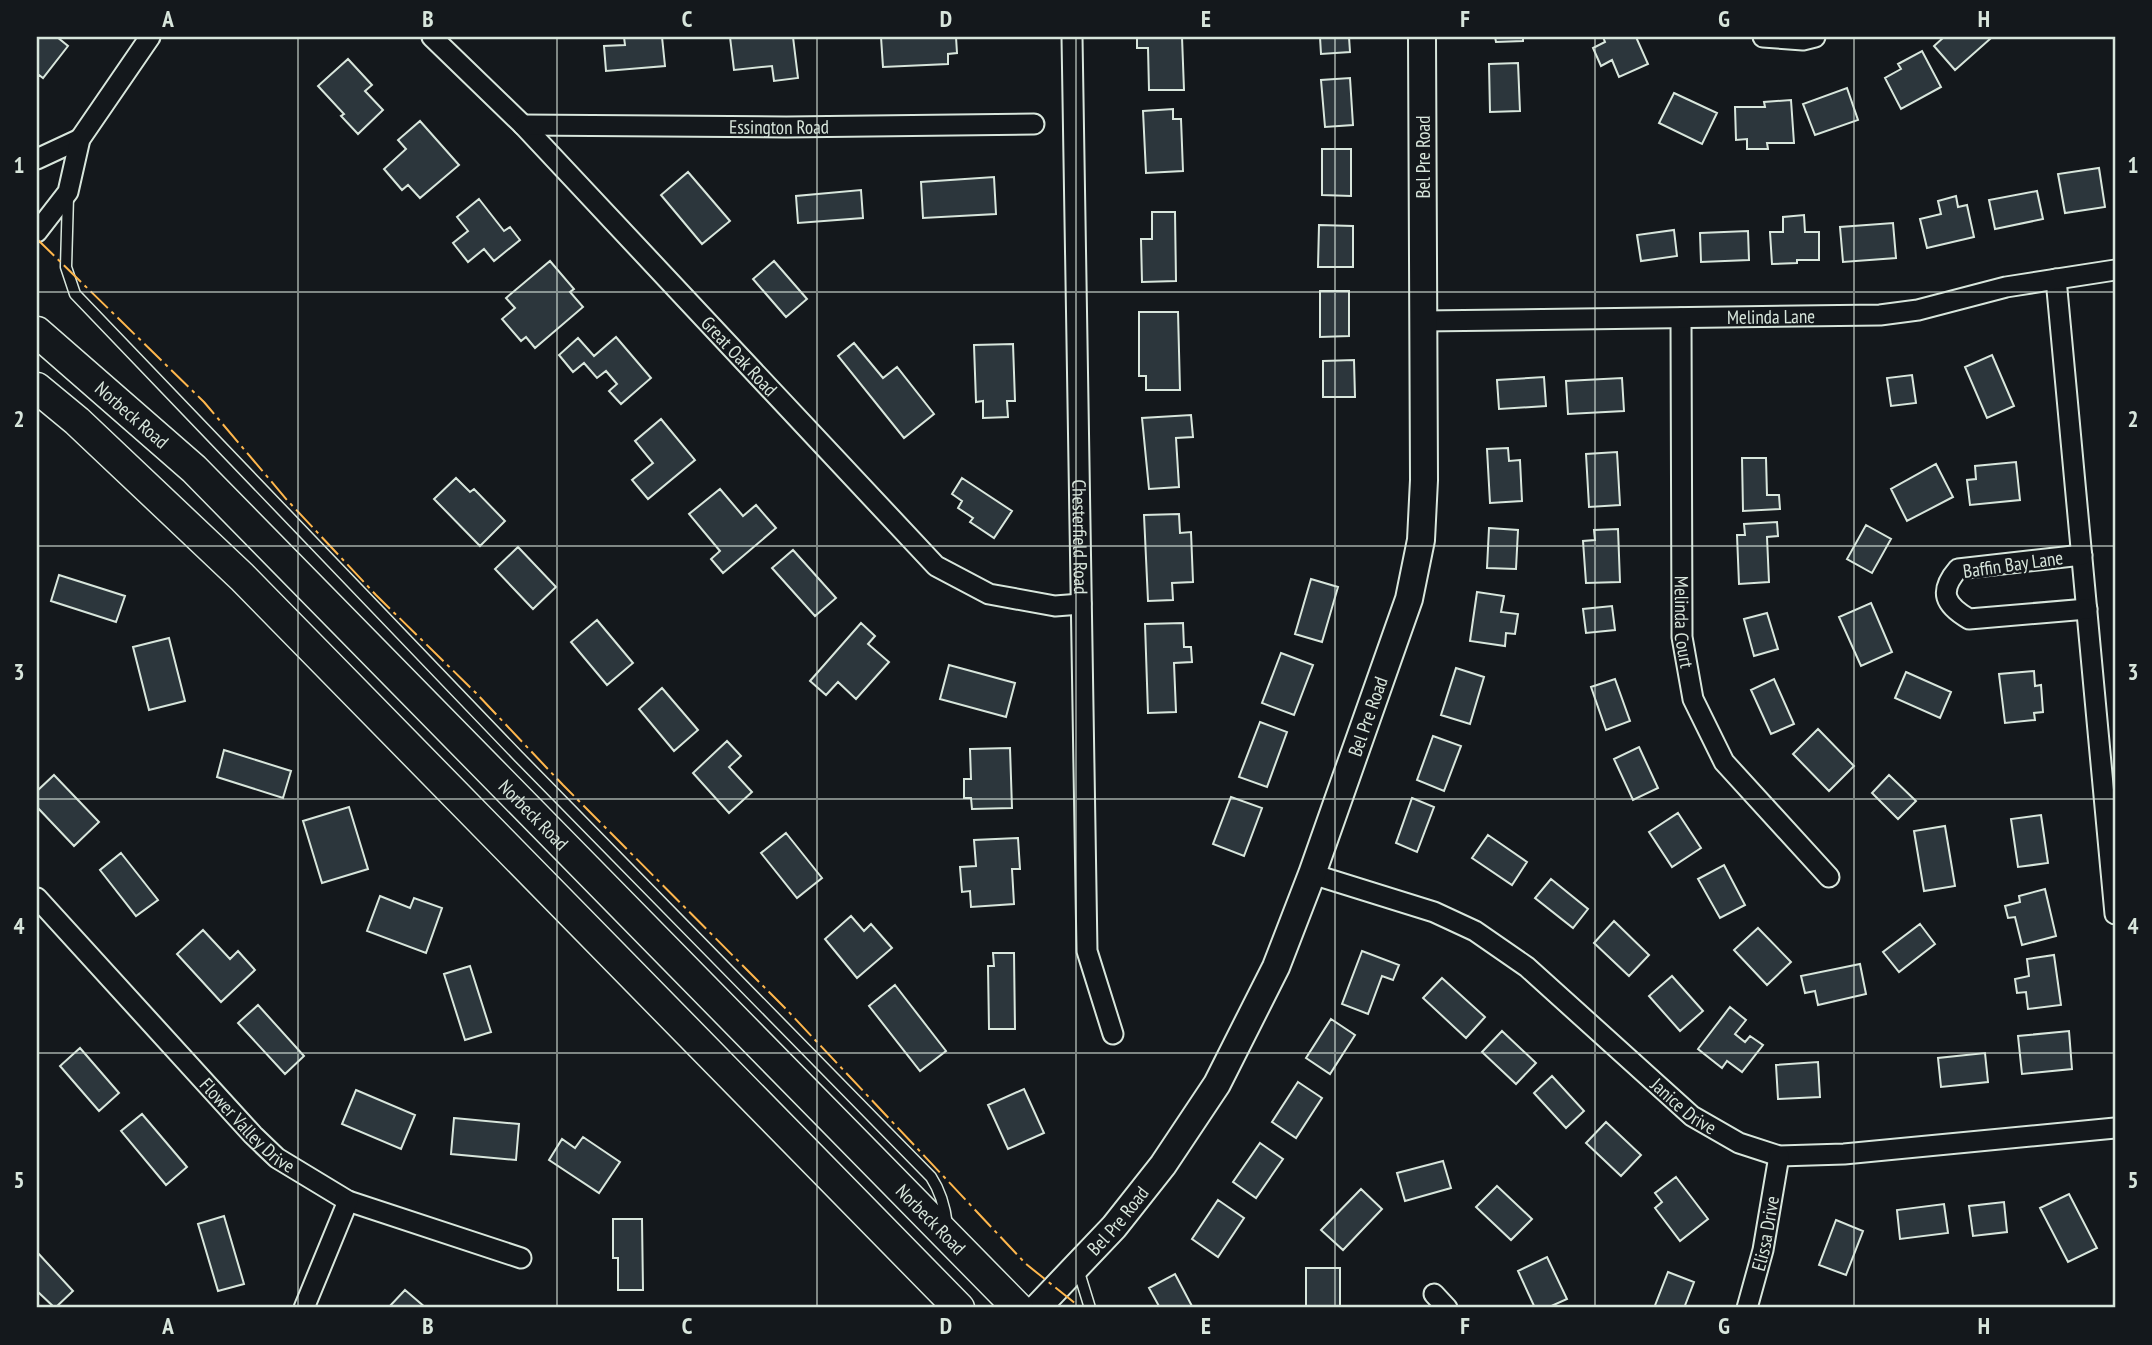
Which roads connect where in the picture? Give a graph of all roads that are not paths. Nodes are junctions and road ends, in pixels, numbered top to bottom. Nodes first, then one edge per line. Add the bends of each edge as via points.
1 (149, 37) edge
2 (432, 37) edge
3 (1072, 37) edge
4 (1422, 37) edge
5 (1763, 37) edge
6 (1815, 37) edge
7 (1034, 124) dead end
8 (523, 125) junction
9 (80, 139) junction
10 (37, 159) edge
11 (68, 192) junction
12 (37, 232) edge
13 (2115, 270) edge
14 (2056, 279) junction
15 (1681, 318) junction
16 (1423, 321) junction
17 (37, 332) edge
18 (37, 388) edge
19 (2082, 555) junction
20 (1081, 604) junction
21 (2087, 609) junction
22 (1312, 874) junction
23 (1829, 877) dead end
24 (37, 898) edge
25 (2115, 914) edge
26 (1113, 1034) dead end
27 (2115, 1128) edge
28 (1779, 1156) junction
29 (348, 1201) junction
30 (948, 1236) junction
31 (521, 1258) dead end
32 (1077, 1266) junction
33 (304, 1308) edge
34 (959, 1308) edge
35 (1018, 1308) edge
36 (1037, 1308) edge
37 (1090, 1308) edge
38 (1746, 1308) edge

1 - 9 street
2 - 8 street, Great Oak Road
3 - 20 street, Chesterfield Road
4 - 16 main road, Bel Pre Road
5 - 6 street
7 - 8 street, Essington Road
8 - 20 street, Great Oak Road via 936,566 989,594 1055,606
9 - 10 street
9 - 11 street
11 - 12 street
11 - 30 lane via 66,267 75,294 517,756 931,1177 945,1207
13 - 14 street, Melinda Lane
14 - 15 street, Melinda Lane via 1880,315
14 - 19 street, Baffin Bay Lane
15 - 16 street, Melinda Lane
15 - 23 street, Melinda Court via 1682,636 1693,699 1724,762
16 - 22 main road, Bel Pre Road via 1421,540 1409,599
17 - 30 main road, Norbeck Road via 194,469
18 - 34 main road via 242,577
19 - 21 street, Baffin Bay Lane
19 - 21 street, Baffin Bay Lane via 1958,569 1949,579 1946,595 1952,610 1969,619
20 - 26 street, Chesterfield Road via 1087,951
21 - 25 street, Baffin Bay Lane
22 - 28 street, Janice Drive via 1434,912 1475,931 1527,967 1692,1116 1739,1143
22 - 32 main road, Bel Pre Road via 1276,967 1216,1084 1163,1165
24 - 29 street, Flower Valley Drive via 253,1135 277,1158
27 - 28 street, Janice Drive
28 - 38 street, Elissa Drive via 1763,1250
29 - 31 street, Flower Valley Drive
29 - 33 street
30 - 35 main road, Norbeck Road
32 - 36 main road, Bel Pre Road
32 - 37 lane

